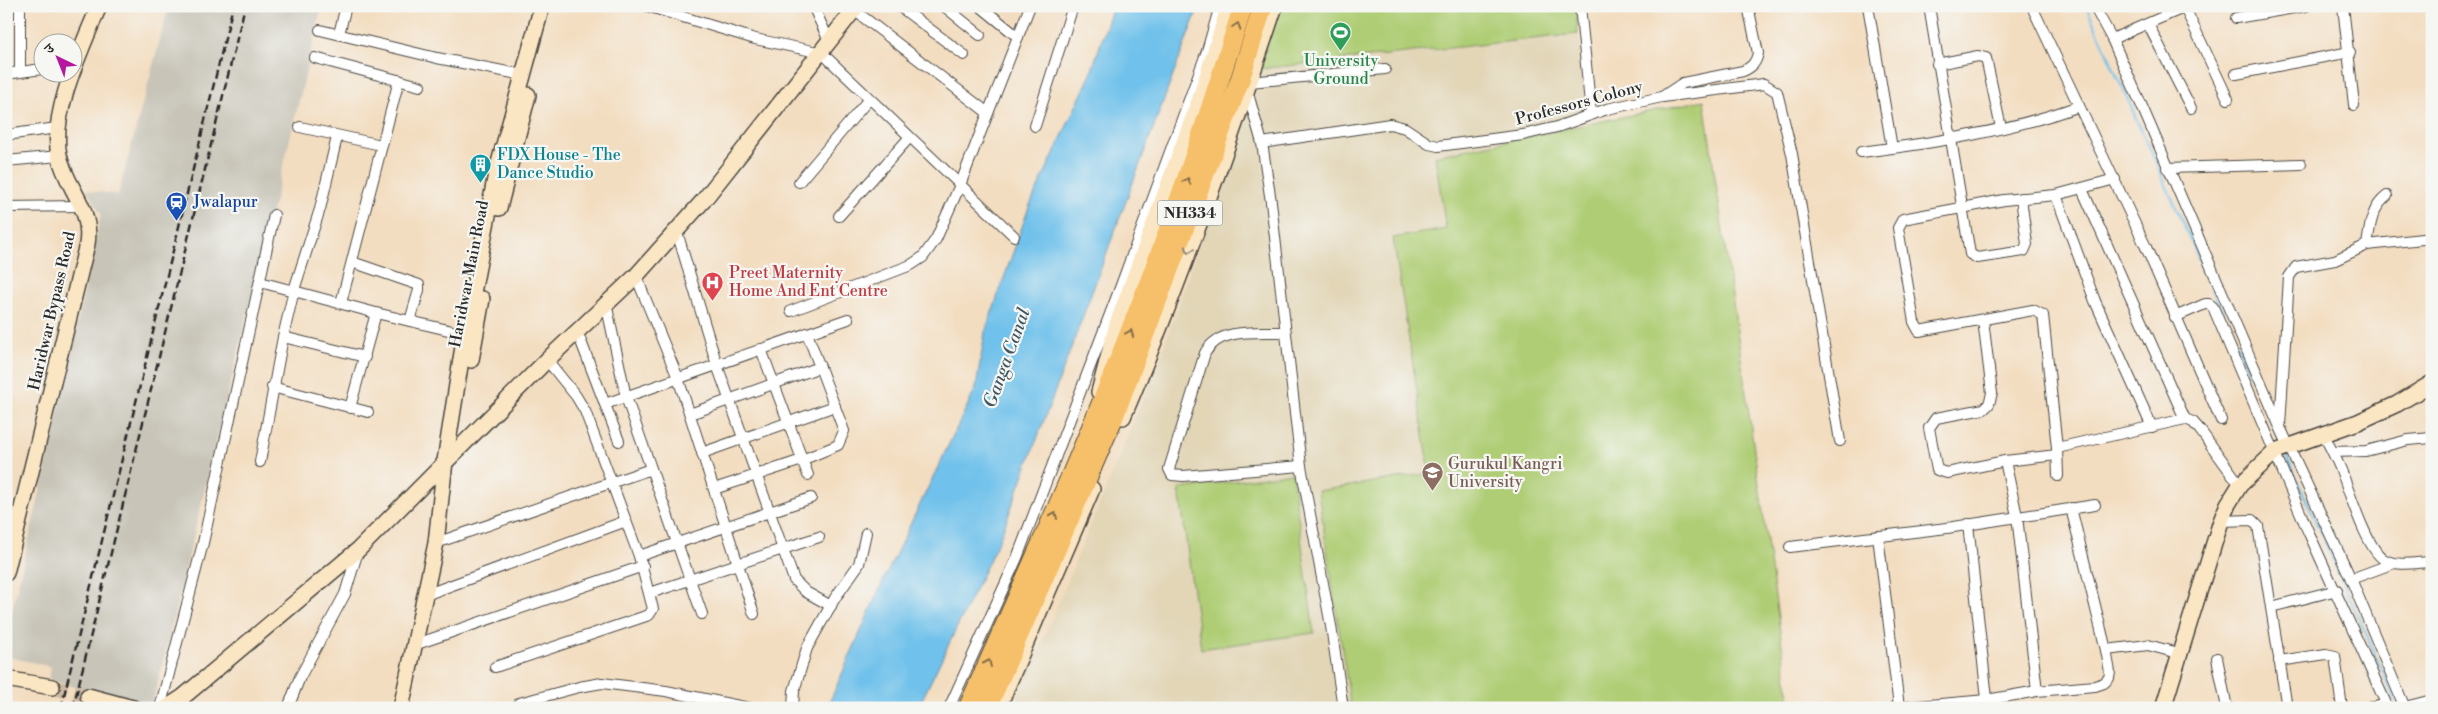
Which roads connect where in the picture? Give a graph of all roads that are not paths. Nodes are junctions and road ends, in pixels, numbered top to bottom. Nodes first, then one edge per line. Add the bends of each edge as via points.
1 (20, 6) edge
2 (100, 6) edge
3 (346, 6) edge
4 (542, 6) edge
5 (552, 6) edge
6 (647, 6) edge
7 (813, 6) edge
8 (899, 6) edge
9 (944, 6) edge
10 (980, 6) edge
11 (1072, 6) edge
12 (1220, 6) edge
13 (1229, 6) edge
14 (1244, 6) edge
15 (1263, 6) edge
16 (1275, 6) edge
17 (1580, 6) edge
18 (1748, 6) edge
19 (1868, 6) edge
20 (1929, 6) edge
21 (2034, 6) edge
22 (2094, 6) edge
23 (2306, 6) edge
24 (2343, 6) edge
25 (1030, 7) edge
26 (2187, 7) edge
27 (855, 8) edge
28 (2236, 18) dead end
29 (2148, 24) junction
30 (320, 30) dead end
31 (339, 34) junction
32 (980, 35) dead end
33 (1018, 37) junction
34 (2112, 39) junction
35 (826, 48) junction
36 (82, 49) edge
37 (2350, 52) junction
38 (964, 55) dead end
39 (315, 58) dead end
40 (1937, 64) junction
41 (1386, 69) dead end
42 (32, 70) edge
43 (20, 72) junction
44 (6, 74) edge
45 (2236, 74) dead end
46 (523, 75) junction
47 (399, 80) junction
48 (70, 82) edge
49 (1249, 85) junction
50 (420, 86) dead end
51 (1662, 97) junction
52 (869, 99) junction
53 (2228, 99) dead end
54 (2354, 105) dead end
55 (2080, 106) junction
56 (2191, 108) dead end
57 (988, 113) junction
58 (1591, 113) junction
59 (1035, 126) dead end
60 (300, 127) dead end
61 (57, 128) junction
62 (2001, 128) junction
63 (6, 135) edge
64 (337, 137) junction
65 (909, 138) junction
66 (1950, 139) junction
67 (1262, 143) junction
68 (381, 145) junction
69 (1892, 148) junction
70 (1861, 152) dead end
71 (59, 156) junction
72 (6, 161) edge
73 (2301, 164) dead end
74 (2167, 168) junction
75 (2115, 179) junction
76 (799, 182) dead end
77 (960, 184) junction
78 (2082, 189) junction
79 (2056, 195) junction
80 (2386, 196) dead end
81 (2021, 198) junction
82 (81, 206) junction
83 (6, 207) edge
84 (1962, 207) junction
85 (274, 215) dead end
86 (839, 216) dead end
87 (677, 232) junction
88 (1014, 236) dead end
89 (2432, 238) edge
90 (2367, 245) junction
91 (352, 262) junction
92 (636, 276) junction
93 (260, 282) junction
94 (294, 290) junction
95 (341, 303) junction
96 (606, 303) junction
97 (791, 311) dead end
98 (376, 314) junction
99 (2175, 317) junction
100 (848, 319) dead end
101 (1983, 320) junction
102 (410, 322) junction
103 (577, 331) junction
104 (1284, 332) junction
105 (807, 333) junction
106 (464, 334) junction
107 (283, 337) junction
108 (761, 349) junction
109 (364, 357) junction
110 (547, 360) junction
111 (718, 364) junction
112 (820, 367) junction
113 (678, 378) junction
114 (2432, 383) edge
115 (774, 384) junction
116 (272, 387) junction
117 (626, 396) junction
118 (730, 400) junction
119 (605, 404) junction
120 (835, 406) junction
121 (350, 408) junction
122 (368, 412) dead end
123 (690, 414) junction
124 (2185, 419) junction
125 (2221, 420) dead end
126 (1094, 421) junction
127 (788, 422) junction
128 (2152, 427) junction
129 (2280, 427) junction
130 (2324, 435) junction
131 (2432, 438) edge
132 (744, 439) junction
133 (619, 441) dead end
134 (1840, 441) dead end
135 (2283, 449) junction
136 (2057, 452) junction
137 (2333, 452) junction
138 (702, 454) junction
139 (445, 460) junction
140 (802, 460) junction
141 (2005, 461) junction
142 (260, 462) dead end
143 (1301, 466) junction
144 (651, 469) junction
145 (756, 475) junction
146 (808, 475) dead end
147 (2058, 476) dead end
148 (613, 482) junction
149 (2240, 485) junction
150 (714, 489) junction
151 (810, 498) dead end
152 (2095, 505) dead end
153 (2071, 508) junction
154 (769, 512) junction
155 (2017, 516) junction
156 (2221, 521) junction
157 (626, 522) junction
158 (1968, 524) junction
159 (726, 527) junction
160 (866, 533) dead end
161 (1878, 536) junction
162 (819, 537) dead end
163 (436, 543) junction
164 (677, 543) junction
165 (1790, 547) dead end
166 (782, 549) junction
167 (358, 550) junction
168 (641, 561) junction
169 (2432, 562) edge
170 (2394, 563) junction
171 (738, 565) junction
172 (7, 569) edge
173 (2351, 579) junction
174 (690, 582) junction
175 (2336, 590) junction
176 (650, 594) junction
177 (425, 596) junction
178 (831, 606) junction
179 (2271, 607) junction
180 (702, 614) dead end
181 (754, 614) dead end
182 (414, 646) junction
183 (2106, 650) junction
184 (2181, 654) junction
185 (2217, 658) dead end
186 (2279, 661) junction
187 (495, 667) dead end
188 (6, 679) edge
189 (52, 687) tunnel mouth
190 (2037, 691) junction
191 (88, 696) tunnel mouth
192 (2432, 700) edge
193 (520, 703) dead end
194 (1988, 704) edge
195 (2387, 706) edge
196 (1899, 707) edge
197 (133, 708) edge
198 (166, 708) edge
199 (288, 708) edge
200 (401, 708) edge
201 (749, 708) edge
202 (793, 708) edge
203 (949, 708) edge
204 (968, 708) edge
205 (987, 708) edge
206 (998, 708) edge
207 (1343, 708) edge
208 (1894, 708) edge
209 (2163, 708) edge
210 (2227, 708) edge
211 (2286, 708) edge
212 (2342, 708) edge
213 (2367, 708) edge
214 (2405, 708) edge

1 - 43 street
2 - 36 street, Haridwar Bypass Road
3 - 31 street
4 - 46 street, Haridwar Main Road
5 - 139 street, Haridwar Main Road via 507,174 460,419
6 - 35 street via 761,41
7 - 35 street
8 - 38 street
9 - 32 street
10 - 33 street
11 - 59 street
12 - 203 street via 1207,51 1017,558
13 - 126 street via 1200,101 1118,324 1101,382
126 -> 14 highway, NH334 via 1186,182
15 - 205 highway, NH334 via 1240,80 1113,419
16 - 49 street
17 - 58 street
18 - 51 street, Professors Colony via 1758,53 1751,67 1683,83
19 - 69 street
20 - 40 street
21 - 55 street
22 - 34 street
23 - 28 street
24 - 37 street
25 - 33 street
26 - 29 street
26 - 53 street
27 - 35 street
27 - 57 street
29 - 34 street
29 - 56 street
30 - 31 street
31 - 46 street
33 - 57 street
34 - 74 street
35 - 52 street
35 - 87 street
37 - 45 street
37 - 54 street
39 - 47 street
40 - 62 street via 1978,56 1986,58
40 - 66 street
41 - 49 street
42 - 43 street
43 - 44 street
46 - 106 street, Haridwar Main Road via 496,174
47 - 50 street
47 - 68 street
48 - 61 street, Haridwar Bypass Road
49 - 67 street
49 -> 206 street via 1157,336
51 - 58 street, Professors Colony
51 - 134 street via 1764,84 1777,92 1792,154
52 - 65 street
52 - 76 street
55 - 62 street
55 - 75 street
57 - 77 street
58 - 67 street, Professors Colony via 1557,127 1443,146 1429,144 1405,128 1390,124
60 - 64 street
61 - 63 street
61 - 71 street, Haridwar Bypass Road
62 - 66 street
64 - 68 street
64 - 94 street via 320,209
65 - 77 street
65 - 86 street
66 - 69 street
66 - 84 street
67 - 104 street
68 - 91 street
69 - 70 street
71 - 72 street
71 - 82 street, Haridwar Bypass Road
73 - 74 street
74 - 129 street
75 - 78 street
75 - 99 street
77 - 88 street
77 - 97 street via 936,239 923,257 911,266
78 - 79 street
78 - 124 street
79 - 81 street
79 - 128 street via 2088,286
80 - 90 street via 2372,215
81 - 84 street
81 - 84 street via 2027,244 2020,252 1973,257 1968,250
82 - 83 street
82 - 172 street, Haridwar Bypass Road via 88,219 87,244
84 - 101 street via 1908,218 1899,223 1914,322 1919,331 1925,331
85 - 93 street
87 - 92 street
87 - 111 street
89 - 90 street
90 - 129 street via 2335,260 2302,264 2292,270
91 - 95 street
91 - 102 street via 419,285
92 - 96 street
92 - 113 street
93 - 94 street
93 - 198 street
94 - 95 street
94 - 107 street
95 - 98 street
96 - 103 street
96 - 117 street
98 - 102 street
98 - 109 street
99 - 125 street
99 - 135 street via 2205,304 2213,307
100 - 105 street
101 - 136 street via 2033,310 2043,315
101 - 141 street via 1992,393 1989,404 1984,409 1940,417 1931,422 1933,456 1937,470 1942,472
102 - 106 street
103 - 110 street
103 - 119 street
104 - 143 street
104 - 143 street via 1225,336 1210,344 1169,469 1172,475 1183,476
105 - 108 street
105 - 112 street
106 - 139 street, Haridwar Main Road
107 - 109 street
107 - 116 street
108 - 111 street
108 - 115 street
109 - 121 street
110 - 139 street
110 - 148 street via 585,411
111 - 113 street
111 - 118 street
112 - 115 street
112 - 120 street
113 - 117 street
113 - 123 street
114 - 130 street via 2397,404
115 - 118 street
115 - 127 street
116 - 121 street
116 - 142 street
117 - 119 street
117 - 144 street
118 - 123 street
118 - 132 street
119 - 133 street
120 - 127 street
120 - 140 street via 844,431 838,445
121 - 122 street
123 - 138 street
124 - 128 street
124 - 149 street via 2200,430
204 -> 126 highway, NH334
127 - 132 street
127 - 140 street
128 - 136 street
129 - 135 street
130 - 135 street
130 - 137 street
131 - 137 street via 2408,440 2366,451
132 - 138 street
132 - 145 street
135 - 149 street
135 - 173 street
135 - 175 street via 2308,531
136 - 141 street
136 - 147 street
137 - 170 street via 2377,553
138 - 150 street
139 - 163 street, Haridwar Main Road
139 - 167 street
140 - 145 street
140 - 146 street
141 - 155 street
143 - 207 street
144 - 148 street
144 - 164 street
145 - 150 street
145 - 154 street
148 - 157 street
148 - 163 street
149 - 156 street
150 - 159 street
151 - 154 street
152 - 153 street
153 - 155 street
153 - 183 street
154 - 159 street
154 - 166 street
155 - 158 street
155 - 190 street
156 - 179 street via 2252,520 2258,526
156 - 184 street
157 - 168 street
157 - 177 street
158 - 161 street
158 - 194 street
159 - 164 street
159 - 171 street
160 - 178 street via 859,564
161 - 165 street
161 - 196 street
162 - 166 street
163 - 177 street, Haridwar Main Road
164 - 168 street
164 - 174 street
166 - 171 street
166 - 178 street via 794,580 806,592
167 - 198 street via 255,638
167 - 199 street via 345,594 300,677
168 - 176 street
168 - 182 street
169 - 170 street
170 - 173 street
171 - 174 street
171 - 181 street
173 - 214 street
174 - 176 street
174 - 180 street
175 - 179 street
175 - 195 street
176 - 187 street via 653,609 649,615
177 - 182 street, Haridwar Main Road
178 - 202 street via 807,648 794,692
179 - 186 street
182 - 200 street, Haridwar Main Road
183 - 184 street via 2148,645
183 - 190 street via 2110,672 2104,683
184 - 209 street
185 - 210 street
186 - 211 street
186 - 212 street via 2326,654 2335,656
188 - 189 street
190 - 194 street
191 - 197 street
192 - 214 street
193 - 201 street via 602,683 666,691
194 - 196 street
195 - 213 street
196 - 208 street

